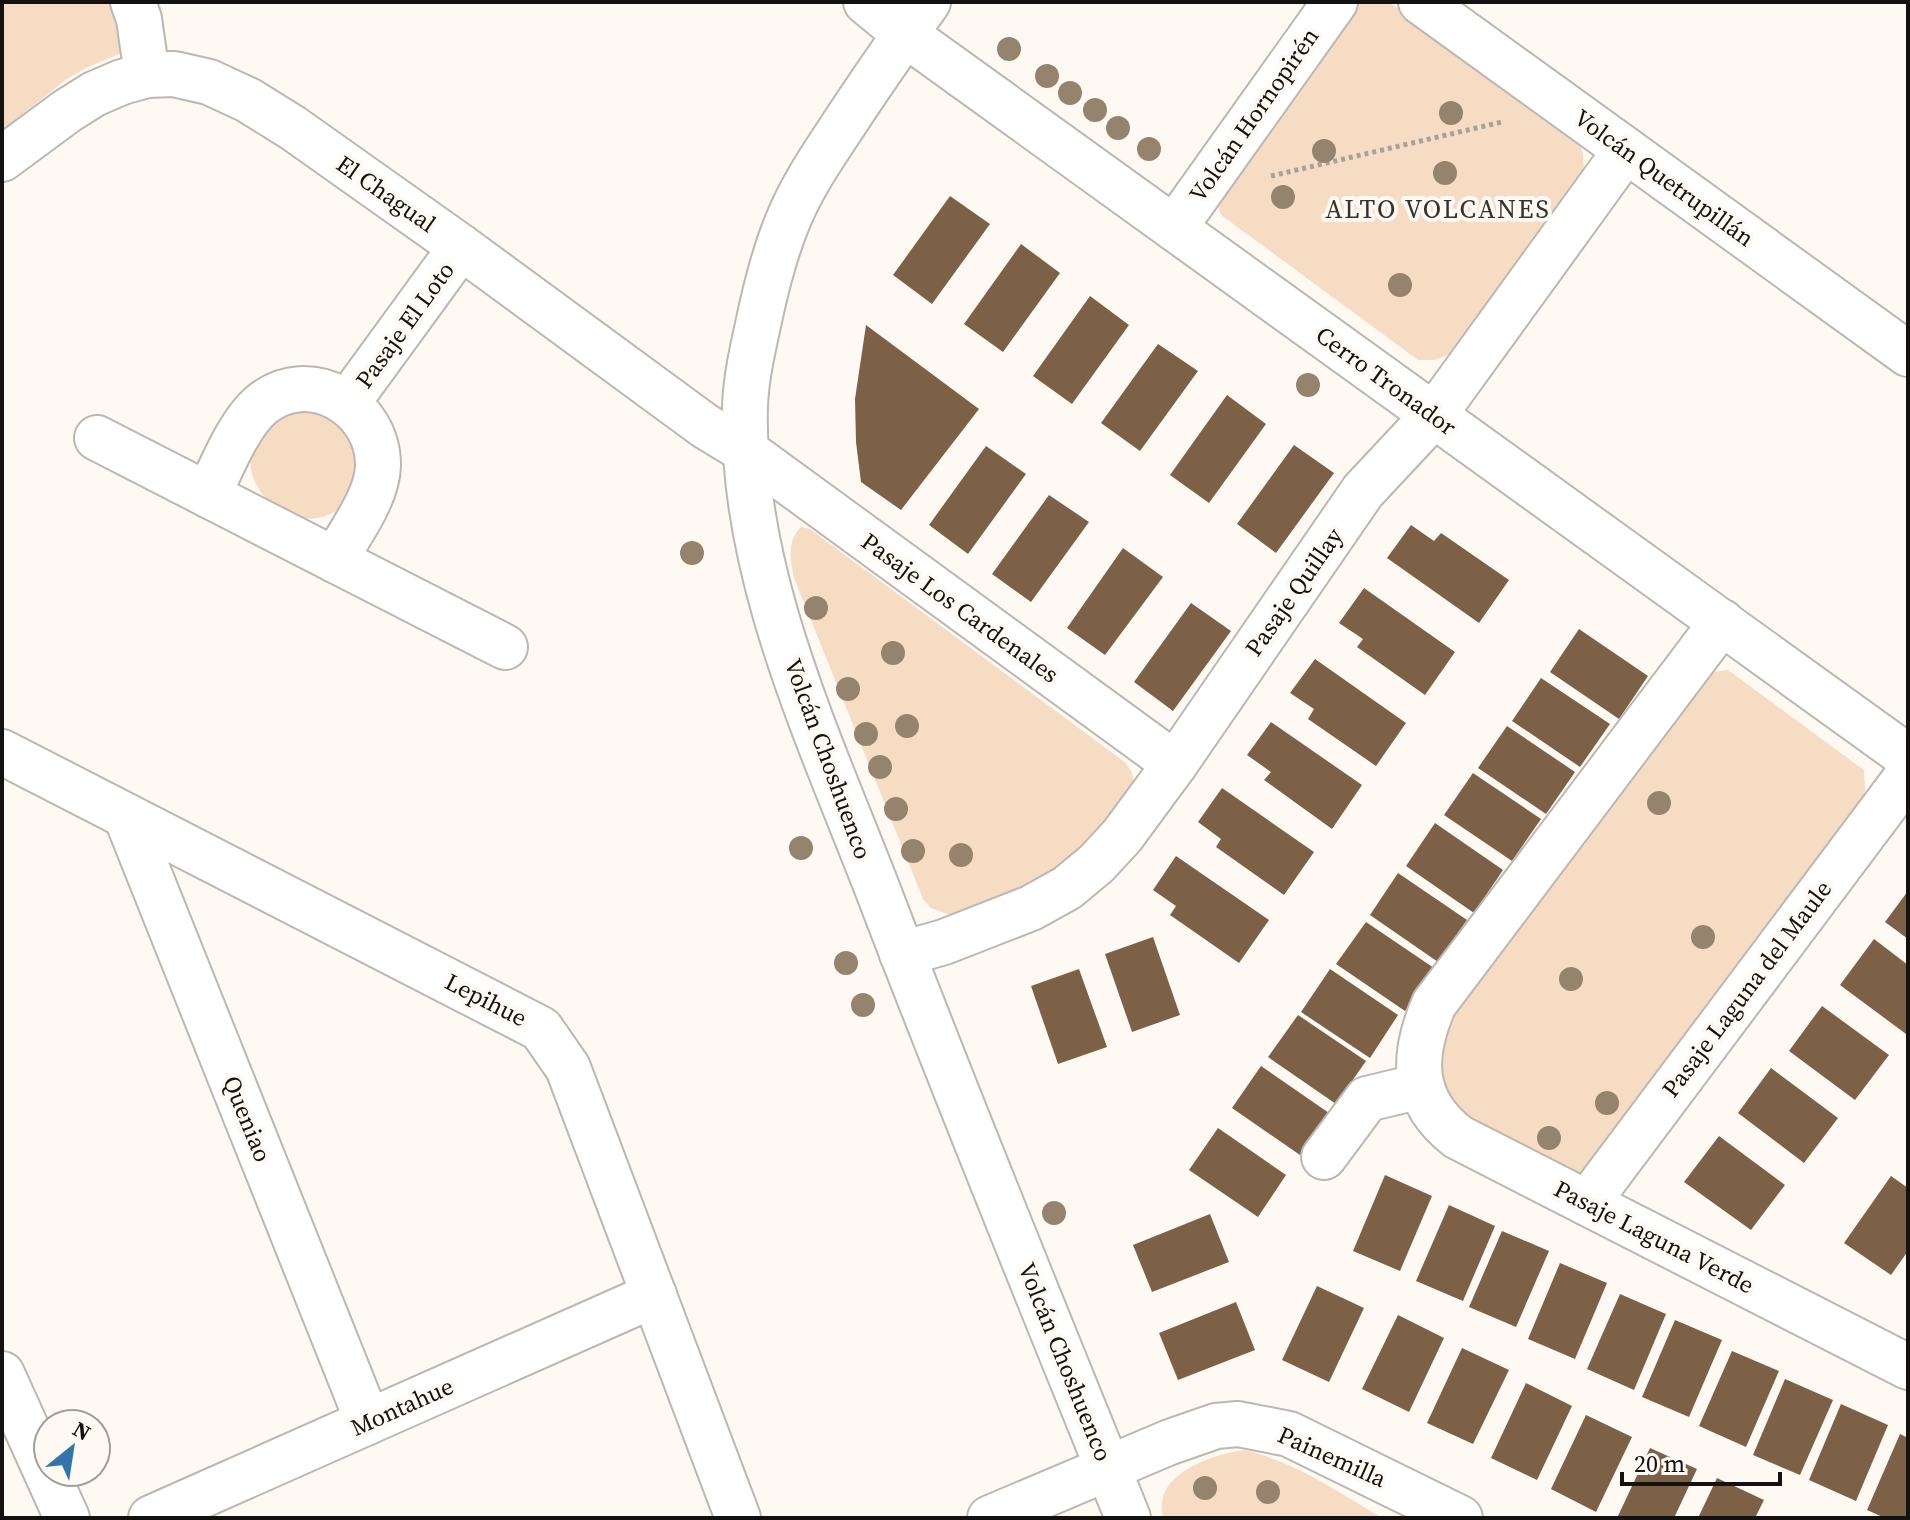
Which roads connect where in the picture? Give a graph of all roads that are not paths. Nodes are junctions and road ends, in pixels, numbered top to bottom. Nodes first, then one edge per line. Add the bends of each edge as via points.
1 (133, 2) edge
2 (866, 2) edge
3 (1335, 2) edge
4 (1421, 2) edge
5 (917, 18) edge
6 (147, 75) junction
7 (1626, 150) junction
8 (2, 159) edge
9 (1174, 228) junction
10 (461, 247) junction
11 (1908, 354) edge
12 (348, 402) junction
13 (1434, 415) junction
14 (97, 438) dead end
15 (746, 451) junction
16 (208, 495) junction
17 (335, 560) junction
18 (1722, 622) junction
19 (505, 647) dead end
20 (2, 752) edge
21 (1908, 757) edge
22 (1175, 764) junction
23 (1908, 775) edge
24 (126, 816) junction
25 (902, 954) junction
26 (1421, 1086) junction
27 (1324, 1157) dead end
28 (1587, 1203) junction
29 (654, 1295) junction
30 (1908, 1367) edge
31 (2, 1374) edge
32 (368, 1422) junction
33 (1107, 1466) junction
34 (67, 1518) edge
35 (151, 1518) edge
36 (738, 1518) edge
37 (990, 1518) edge
38 (1128, 1518) edge
39 (1460, 1518) edge

1 - 6 street
2 - 5 street, Cerro Tronador
3 - 9 street, Volcán Hornopirén
4 - 7 street, Volcán Quetrupillán
5 - 9 street, Cerro Tronador
5 - 15 street, Volcán Choshuenco via 817,166 786,224 751,357
6 - 8 street, El Chagual via 94,94
6 - 10 street, El Chagual via 191,77 248,100
7 - 11 street, Volcán Quetrupillán
7 - 13 street, Pasaje Quillay
9 - 13 street, Cerro Tronador
10 - 12 street, Pasaje El Loto
10 - 15 street, El Chagual
12 - 16 street, Pasaje El Loto via 303,390 264,403 249,416
12 - 17 street, Pasaje El Loto via 370,430 378,470 373,490
13 - 18 street, Cerro Tronador
13 - 22 street, Pasaje Quillay via 1363,491
14 - 16 street
15 - 22 street, Pasaje Los Cardenales
15 - 25 street, Volcán Choshuenco via 758,555 784,640
16 - 17 street
17 - 19 street
18 - 21 street, Cerro Tronador
18 - 26 street, Pasaje Laguna Verde via 1434,1004 1419,1047
20 - 24 street, Lepihue
22 - 25 street, Pasaje Quillay via 1122,836 1082,878 1031,908
23 - 28 street, Pasaje Laguna del Maule
24 - 29 street, Lepihue via 541,1029 568,1068
24 - 32 street, Queniao
25 - 33 street, Volcán Choshuenco
26 - 27 street via 1367,1099
26 - 28 street, Pasaje Laguna Verde via 1442,1124 1458,1137
28 - 30 street, Pasaje Laguna Verde
29 - 32 street, Montahue
29 - 36 street, Lepihue
31 - 34 street
32 - 35 street, Montahue
33 - 37 street, Painemilla
33 - 38 street, Volcán Choshuenco
33 - 39 street, Painemilla via 1216,1426 1260,1427 1325,1450

